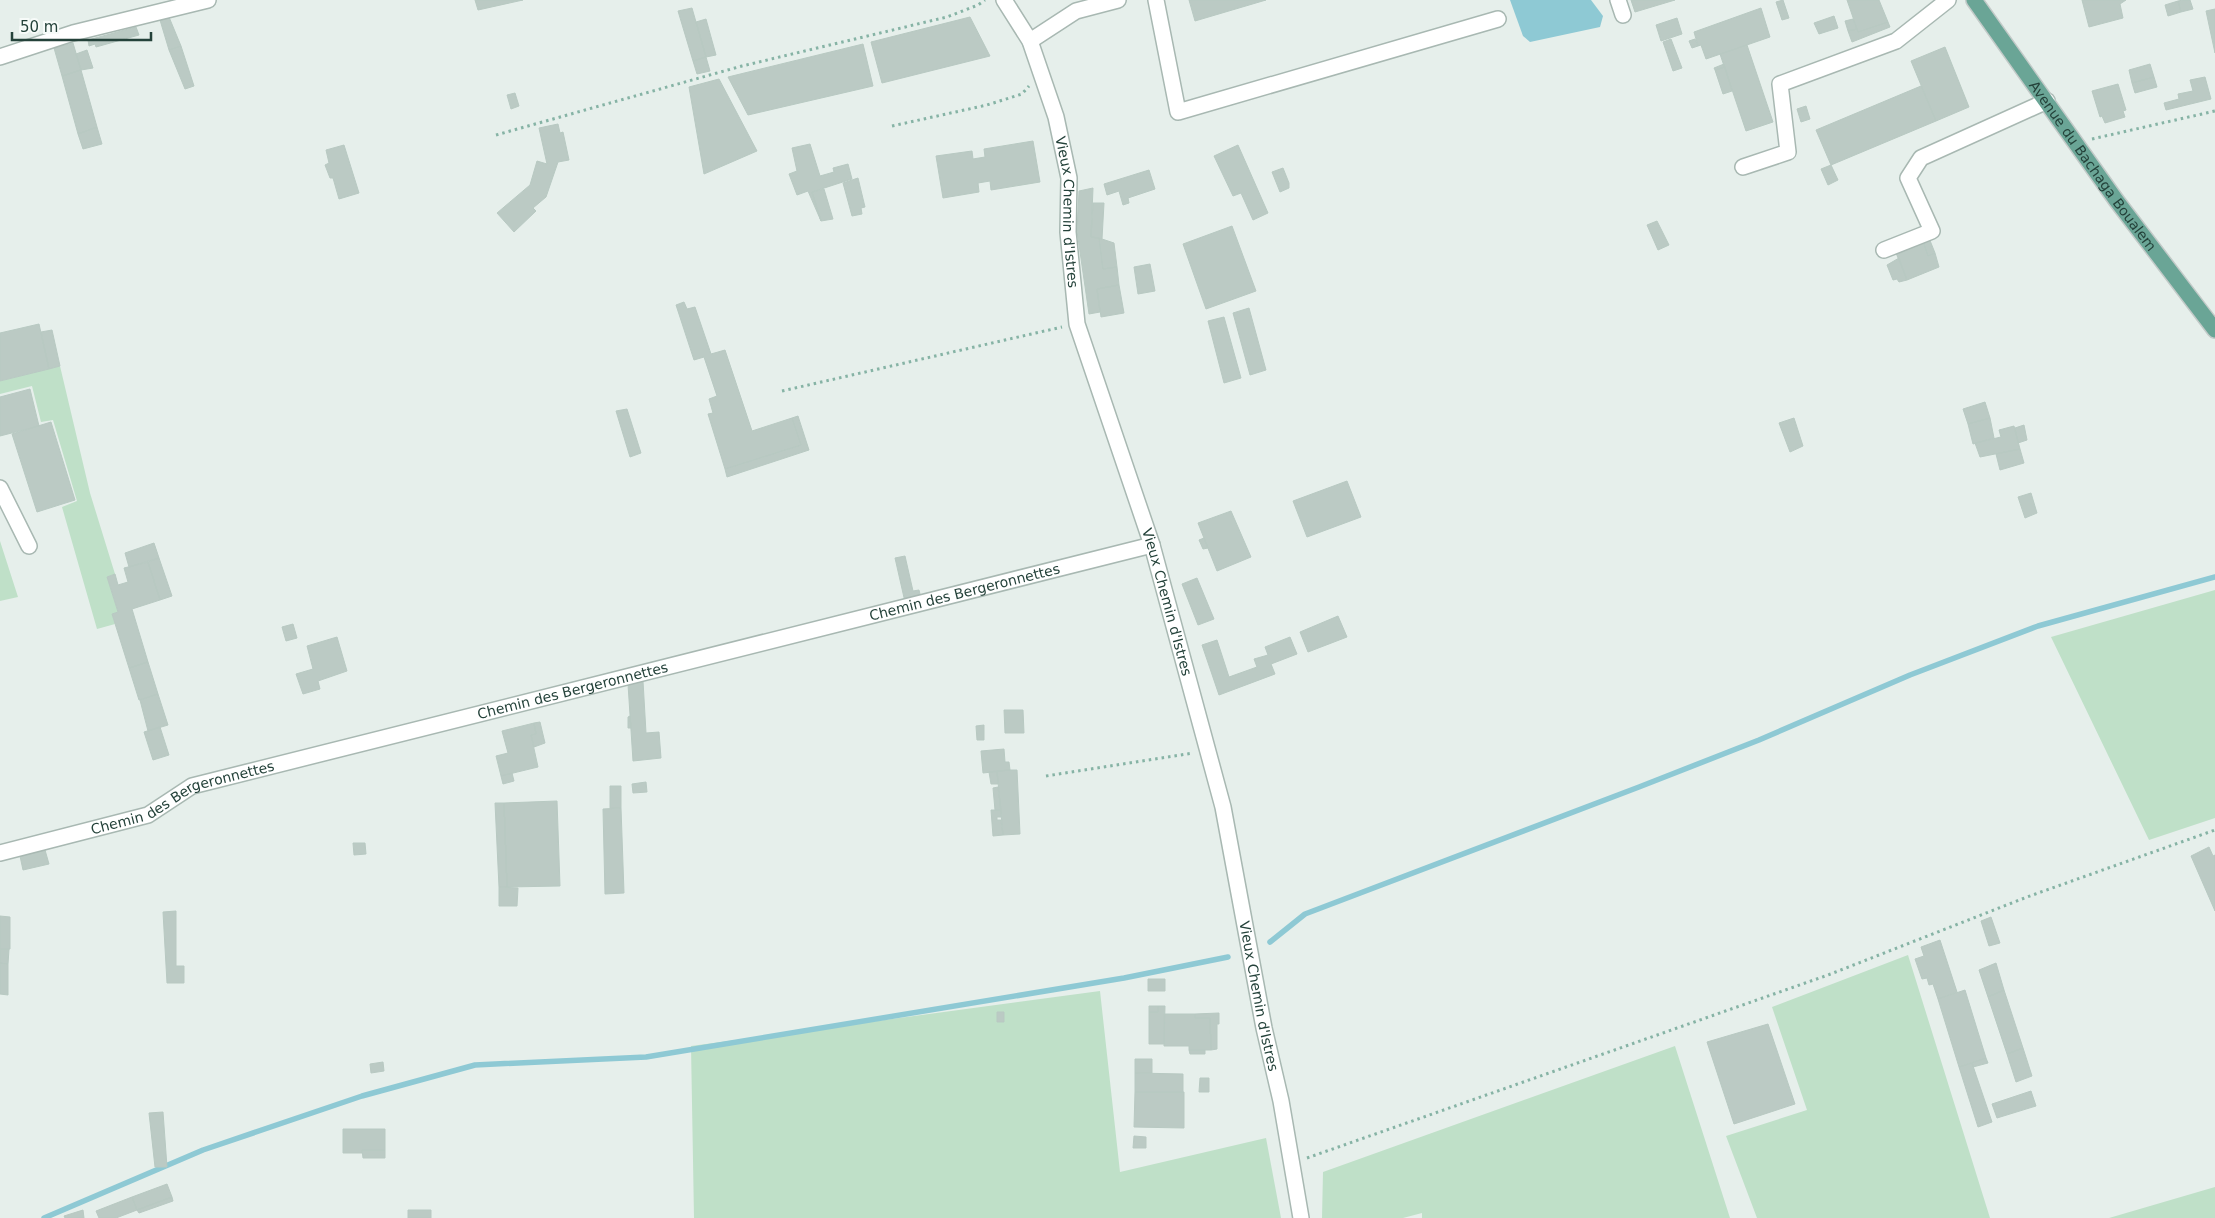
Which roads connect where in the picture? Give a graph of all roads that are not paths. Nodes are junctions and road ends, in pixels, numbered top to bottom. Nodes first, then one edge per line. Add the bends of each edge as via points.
1 (208, 0) edge
2 (1004, 0) edge
3 (1118, 0) edge
4 (1156, 0) edge
5 (1618, 0) edge
6 (1948, 0) edge
7 (1974, 0) edge
8 (1623, 15) dead end
9 (1498, 19) dead end
10 (1030, 41) junction
11 (0, 57) edge
12 (2047, 101) junction
13 (1743, 167) dead end
14 (1884, 250) dead end
15 (2215, 330) edge
16 (0, 488) edge
17 (1152, 545) junction
18 (28, 546) dead end
19 (0, 853) edge
20 (1301, 1218) edge

1 - 11 street via 73,33
2 - 10 street, Vieux Chemin d'Istres
3 - 10 street via 1076,10
4 - 9 street via 1178,112
5 - 8 street
6 - 13 street via 1896,41 1780,84 1788,152
7 - 12 main road, Avenue du Bachaga Boualem
10 - 17 street, Vieux Chemin d'Istres via 1056,116 1069,178 1068,232 1077,324
12 - 14 street via 1921,158 1908,178 1932,231
12 - 15 main road, Avenue du Bachaga Boualem via 2116,200
16 - 18 street
17 - 19 street, Chemin des Bergeronnettes via 192,786 148,815
17 - 20 street, Vieux Chemin d'Istres via 1223,807

